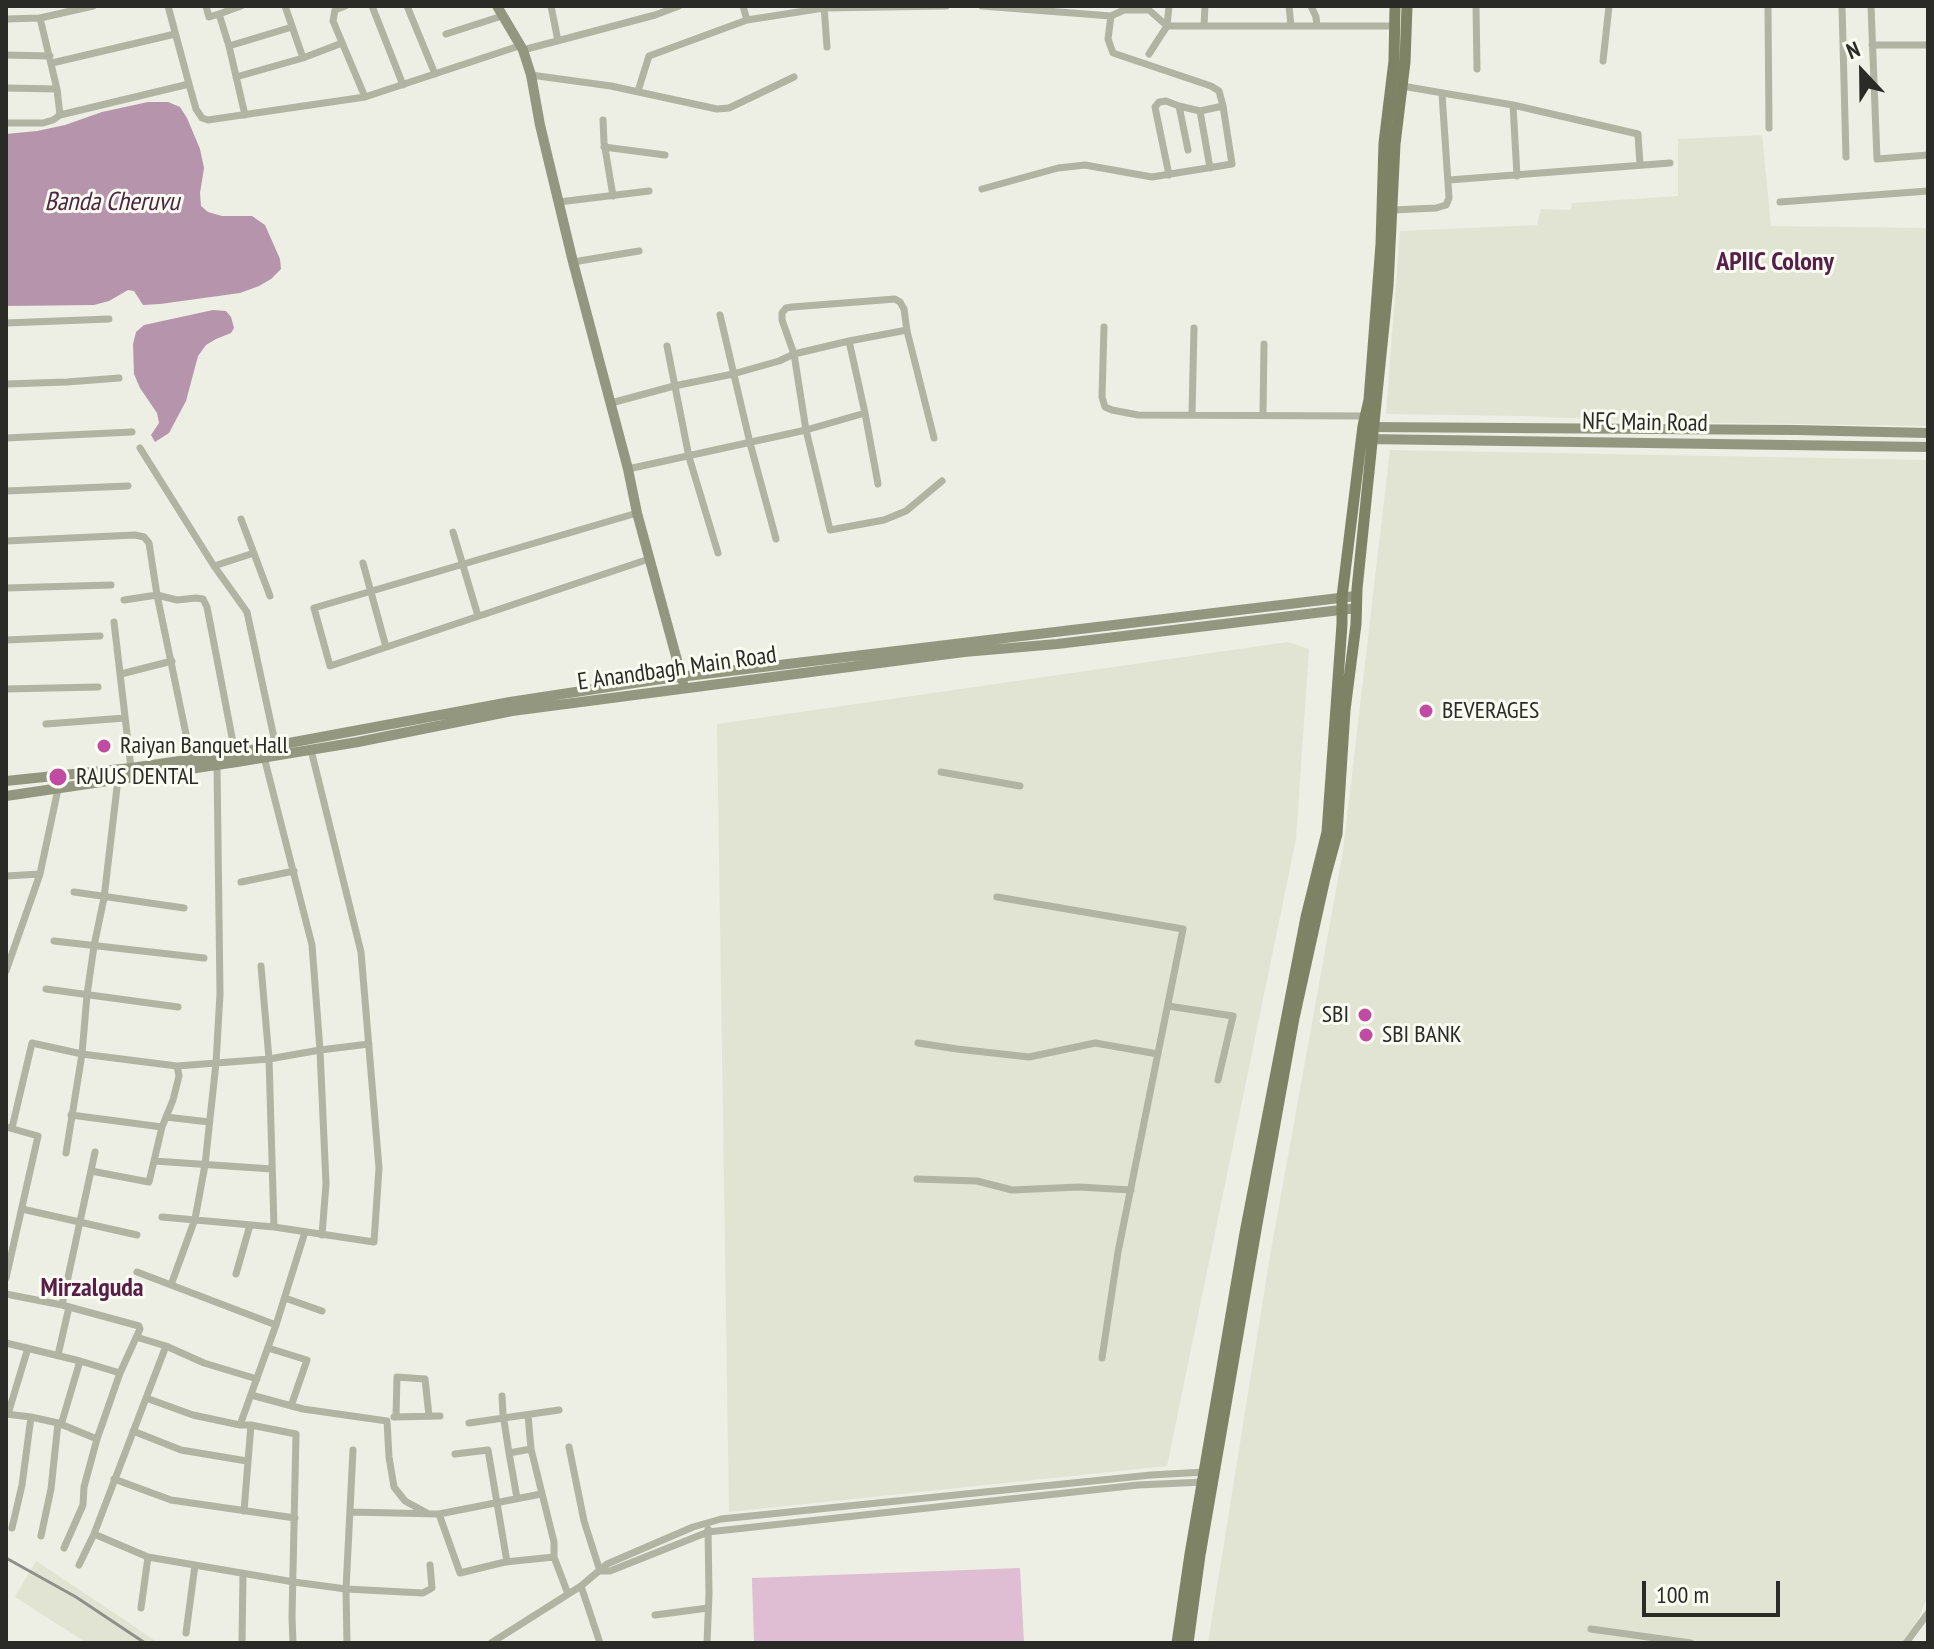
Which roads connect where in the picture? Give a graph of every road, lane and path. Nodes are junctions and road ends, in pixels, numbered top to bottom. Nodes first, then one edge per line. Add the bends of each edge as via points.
1 (93, 6) edge
2 (168, 6) edge
3 (206, 6) edge
4 (241, 6) edge
5 (285, 6) edge
6 (345, 6) edge
7 (372, 6) edge
8 (407, 6) edge
9 (551, 6) edge
10 (679, 6) edge
11 (743, 6) edge
12 (946, 6) edge
13 (982, 6) edge
14 (1169, 6) edge
15 (1205, 6) edge
16 (1289, 6) edge
17 (1311, 6) edge
18 (1395, 6) edge
19 (1407, 6) edge
20 (1476, 6) edge
21 (1609, 6) edge
22 (1768, 6) edge
23 (1842, 6) edge
24 (1871, 6) edge
25 (824, 7) edge
26 (1004, 7) edge
27 (499, 11) edge
28 (219, 14) junction
29 (1111, 16) junction
30 (40, 18) junction
31 (6, 19) edge
32 (747, 20) junction
33 (1167, 26) junction
34 (1204, 26) junction
35 (1291, 26) junction
36 (1317, 26) junction
37 (1396, 26) junction
38 (292, 27) junction
39 (175, 34) junction
40 (446, 34) dead end
41 (558, 41) junction
42 (342, 43) junction
43 (1872, 45) junction
44 (1928, 45) edge
45 (229, 46) junction
46 (827, 47) dead end
47 (521, 48) junction
48 (1149, 54) dead end
49 (6, 55) edge
50 (303, 58) junction
51 (51, 59) junction
52 (1603, 61) dead end
53 (1477, 69) dead end
54 (435, 74) junction
55 (531, 75) junction
56 (236, 77) junction
57 (794, 77) dead end
58 (189, 84) junction
59 (403, 85) junction
60 (1402, 86) junction
61 (6, 88) edge
62 (57, 89) junction
63 (638, 91) junction
64 (1442, 94) junction
65 (365, 97) junction
66 (1513, 105) junction
67 (1179, 106) junction
68 (1223, 106) junction
69 (1200, 111) junction
70 (60, 115) junction
71 (245, 115) junction
72 (603, 120) dead end
73 (6, 123) edge
74 (1769, 128) dead end
75 (604, 147) junction
76 (1188, 150) dead end
77 (665, 155) dead end
78 (1928, 155) edge
79 (1846, 157) dead end
80 (1670, 163) dead end
81 (1640, 165) junction
82 (1210, 168) junction
83 (1169, 175) junction
84 (1517, 176) junction
85 (1449, 180) junction
86 (982, 189) dead end
87 (649, 191) dead end
88 (1928, 191) edge
89 (613, 196) junction
90 (559, 202) junction
91 (1780, 202) dead end
92 (1393, 210) junction
93 (639, 251) dead end
94 (573, 262) junction
95 (720, 315) dead end
96 (109, 319) dead end
97 (6, 323) edge
98 (1104, 327) dead end
99 (1194, 328) dead end
100 (907, 330) junction
101 (849, 341) junction
102 (1264, 344) dead end
103 (667, 346) dead end
104 (794, 354) junction
105 (733, 374) junction
106 (119, 378) dead end
107 (6, 384) edge
108 (674, 386) junction
109 (611, 403) junction
110 (865, 413) junction
111 (1192, 414) junction
112 (1263, 414) junction
113 (1367, 429) junction
114 (806, 430) junction
115 (132, 432) dead end
116 (1928, 433) edge
117 (6, 438) edge
118 (934, 438) dead end
119 (750, 443) junction
120 (1928, 447) edge
121 (140, 448) dead end
122 (689, 457) junction
123 (628, 469) junction
124 (942, 481) dead end
125 (878, 484) dead end
126 (128, 486) dead end
127 (6, 491) edge
128 (637, 513) junction
129 (241, 519) dead end
130 (453, 532) dead end
131 (776, 539) dead end
132 (6, 541) edge
133 (254, 553) junction
134 (718, 553) dead end
135 (649, 559) junction
136 (363, 563) dead end
137 (463, 564) junction
138 (214, 566) junction
139 (111, 585) dead end
140 (6, 588) edge
141 (371, 591) junction
142 (157, 595) junction
143 (270, 596) dead end
144 (124, 600) dead end
145 (1356, 602) junction
146 (1342, 603) junction
147 (478, 616) junction
148 (114, 622) dead end
149 (100, 636) dead end
150 (6, 640) edge
151 (386, 647) junction
152 (172, 661) junction
153 (121, 674) junction
154 (683, 682) junction
155 (98, 687) dead end
156 (6, 689) edge
157 (125, 718) junction
158 (46, 724) dead end
159 (277, 750) junction
160 (311, 750) junction
161 (235, 753) junction
162 (264, 757) junction
163 (191, 758) junction
164 (217, 765) junction
165 (131, 768) junction
166 (941, 772) dead end
167 (118, 775) junction
168 (6, 781) edge
169 (1020, 786) dead end
170 (58, 789) junction
171 (6, 795) edge
172 (294, 871) junction
173 (40, 874) junction
174 (6, 876) edge
175 (241, 882) dead end
176 (74, 892) dead end
177 (997, 897) dead end
178 (104, 898) junction
179 (184, 908) dead end
180 (6, 941) edge
181 (16, 941) junction
182 (54, 941) dead end
183 (94, 946) junction
184 (204, 958) dead end
185 (261, 966) dead end
186 (6, 971) edge
187 (46, 989) dead end
188 (87, 995) junction
189 (1168, 1006) junction
190 (178, 1007) dead end
191 (918, 1043) dead end
192 (369, 1044) junction
193 (320, 1050) junction
194 (82, 1054) junction
195 (1158, 1054) junction
196 (269, 1059) junction
197 (216, 1063) junction
198 (177, 1066) junction
199 (1218, 1080) dead end
200 (71, 1115) junction
201 (166, 1117) junction
202 (209, 1122) junction
203 (162, 1127) junction
204 (9, 1128) edge
205 (95, 1152) dead end
206 (66, 1153) dead end
207 (154, 1161) junction
208 (205, 1165) junction
209 (272, 1169) junction
210 (91, 1171) junction
211 (917, 1179) dead end
212 (1131, 1190) junction
213 (22, 1209) junction
214 (162, 1217) dead end
215 (195, 1219) junction
216 (80, 1221) junction
217 (250, 1225) junction
218 (274, 1227) junction
219 (305, 1232) junction
220 (137, 1235) dead end
221 (322, 1235) junction
222 (1247, 1253) junction
223 (137, 1272) dead end
224 (236, 1274) dead end
225 (6, 1278) edge
226 (171, 1285) junction
227 (6, 1294) edge
228 (285, 1298) junction
229 (66, 1306) junction
230 (322, 1311) dead end
231 (276, 1325) junction
232 (136, 1337) junction
233 (6, 1343) edge
234 (166, 1346) junction
235 (28, 1348) junction
236 (268, 1348) junction
237 (58, 1355) junction
238 (1102, 1358) dead end
239 (80, 1361) junction
240 (120, 1373) junction
241 (257, 1379) junction
242 (251, 1395) junction
243 (502, 1396) dead end
244 (146, 1398) junction
245 (291, 1406) junction
246 (559, 1410) dead end
247 (7, 1414) edge
248 (528, 1415) junction
249 (396, 1416) junction
250 (429, 1416) junction
251 (440, 1416) dead end
252 (31, 1417) junction
253 (503, 1418) junction
254 (387, 1421) junction
255 (469, 1423) dead end
256 (59, 1424) junction
257 (240, 1425) junction
258 (251, 1425) junction
259 (133, 1431) junction
260 (97, 1439) junction
261 (569, 1447) dead end
262 (531, 1449) junction
263 (353, 1450) dead end
264 (509, 1453) junction
265 (455, 1454) dead end
266 (247, 1461) junction
267 (1208, 1478) junction
268 (114, 1479) junction
269 (541, 1494) junction
270 (932, 1497) junction
271 (517, 1498) junction
272 (497, 1502) junction
273 (933, 1507) junction
274 (244, 1511) junction
275 (350, 1512) junction
276 (427, 1513) junction
277 (439, 1514) junction
278 (295, 1518) junction
279 (708, 1522) junction
280 (12, 1528) dead end
281 (708, 1532) junction
282 (94, 1534) junction
283 (41, 1536) dead end
284 (64, 1548) dead end
285 (148, 1557) junction
286 (554, 1557) junction
287 (507, 1562) junction
288 (79, 1565) dead end
289 (195, 1565) junction
290 (430, 1565) dead end
291 (600, 1571) junction
292 (243, 1574) junction
293 (294, 1582) junction
294 (581, 1586) junction
295 (346, 1589) junction
296 (568, 1594) junction
297 (141, 1608) dead end
298 (708, 1608) junction
299 (1928, 1613) edge
300 (655, 1615) dead end
301 (1591, 1629) dead end
302 (186, 1633) dead end
303 (242, 1643) edge
304 (293, 1643) edge
305 (347, 1643) edge
306 (491, 1643) edge
307 (600, 1643) edge
308 (707, 1643) edge
309 (1177, 1643) edge
310 (1188, 1643) edge
311 (1691, 1643) edge
312 (1906, 1643) edge

1 - 30 street
2 - 39 street
3 - 28 street via 209,17
4 - 28 street
5 - 38 street
6 - 42 street via 333,15
7 - 59 street
8 - 54 street
9 - 41 street
10 - 41 street
11 - 32 street
12 - 25 street
13 - 26 street
14 - 33 street
15 - 34 street
16 - 35 street
17 - 36 street
18 - 37 main road
19 - 60 main road
20 - 53 street
21 - 52 street
22 - 74 street
23 - 79 street
24 - 43 street
25 - 32 street
25 - 46 street
26 - 29 street
27 - 40 street
27 - 47 street
28 - 45 street
29 - 33 street via 1149,10
29 - 68 street via 1108,39 1113,53 1211,86 1219,91
30 - 31 street
30 - 51 street
32 - 63 street via 649,56
33 - 34 street
33 - 48 street
34 - 35 street
35 - 36 street
36 - 37 street
37 - 113 main road
38 - 45 street
38 - 50 street
39 - 51 street
39 - 58 street
41 - 47 street
42 - 50 street
42 - 65 street
43 - 44 street
43 - 78 street via 1877,159
45 - 56 street
47 - 54 street
47 - 55 street
49 - 51 street
50 - 56 street
51 - 62 street
54 - 59 street
55 - 63 street
55 - 90 street
56 - 71 street
57 - 63 street via 729,108
58 - 70 street
58 - 71 street via 202,118
59 - 65 street
60 - 64 street
60 - 92 main road
61 - 62 street
62 - 70 street
64 - 66 street
64 - 85 street
65 - 71 street
66 - 81 street via 1638,134
66 - 84 street
67 - 69 street
67 - 76 street
67 - 83 street via 1166,101 1155,107
68 - 69 street
68 - 82 street via 1232,164
69 - 82 street
70 - 73 street via 43,123
72 - 75 street
75 - 77 street
75 - 89 street
80 - 81 street
81 - 84 street
82 - 83 street
83 - 86 street via 1146,177 1076,166
84 - 85 street
85 - 92 street via 1446,205
87 - 89 street
88 - 91 street
89 - 90 street
90 - 94 street
92 - 113 main road
93 - 94 street
94 - 109 street
95 - 105 street
96 - 97 street
98 - 111 street via 1105,407 1138,415
99 - 111 street
100 - 101 street
100 - 104 street via 904,309 895,299 786,308 782,320
100 - 118 street
101 - 104 street
101 - 110 street
102 - 112 street
103 - 108 street
104 - 105 street
104 - 114 street
105 - 108 street
105 - 119 street
106 - 107 street
108 - 109 street
108 - 122 street
109 - 123 street
110 - 114 street
110 - 125 street
111 - 112 street
112 - 113 street
113 - 116 street, NFC Main Road
113 - 120 street, NFC Main Road
113 - 145 main road
113 - 146 main road
114 - 119 street
114 - 124 street via 830,530 906,511
115 - 117 street
119 - 122 street
119 - 131 street
121 - 138 street
122 - 123 street
122 - 134 street
123 - 128 street
126 - 127 street
128 - 135 street
128 - 137 street
129 - 133 street
130 - 137 street
132 - 142 street via 144,537
133 - 138 street
133 - 143 street
135 - 147 street
135 - 154 street
136 - 141 street
137 - 141 street
137 - 147 street
138 - 159 street via 247,612
139 - 140 street
141 - 151 street
141 - 151 street via 314,608 330,666
142 - 144 street
142 - 152 street
142 - 161 street via 203,599 207,607
145 - 146 street, E Anandbagh Main Road
145 - 222 main road via 1337,834
146 - 154 street, E Anandbagh Main Road via 1057,644
146 - 222 main road via 1327,832 1306,917
147 - 151 street
148 - 153 street
149 - 150 street
152 - 153 street
152 - 163 street
153 - 157 street
154 - 159 street, E Anandbagh Main Road via 510,702
154 - 160 street, E Anandbagh Main Road
155 - 156 street
157 - 158 street
157 - 165 street
159 - 160 street, E Anandbagh Main Road
159 - 161 street, E Anandbagh Main Road
159 - 162 street, E Anandbagh Main Road
160 - 192 street via 361,952
161 - 163 street, E Anandbagh Main Road
162 - 164 street, E Anandbagh Main Road
162 - 172 street
163 - 165 street, E Anandbagh Main Road
164 - 167 street, E Anandbagh Main Road
164 - 197 street
165 - 167 street, E Anandbagh Main Road
166 - 169 street
167 - 168 street, E Anandbagh Main Road
167 - 170 street, E Anandbagh Main Road
167 - 178 street
170 - 171 street, E Anandbagh Main Road
170 - 173 street
172 - 175 street
172 - 193 street via 312,945
173 - 174 street
173 - 181 street
176 - 178 street
177 - 189 street via 1183,929
178 - 179 street
178 - 183 street
180 - 181 street
181 - 186 street
182 - 183 street
183 - 184 street
183 - 188 street
185 - 196 street
187 - 188 street
188 - 190 street
188 - 194 street
189 - 195 street
189 - 199 street via 1233,1016
191 - 195 street via 1029,1057 1095,1043
192 - 193 street
192 - 221 street via 379,1168 374,1242
193 - 196 street
193 - 221 street via 326,1184
194 - 198 street
194 - 200 street
194 - 204 street via 32,1043
195 - 212 street
196 - 197 street
196 - 209 street
197 - 198 street
197 - 202 street
198 - 201 street via 179,1076
200 - 203 street
200 - 206 street
201 - 202 street
201 - 203 street
202 - 208 street
203 - 207 street
204 - 213 street via 38,1136
205 - 210 street
207 - 208 street
207 - 210 street via 149,1182
208 - 209 street
208 - 215 street
209 - 218 street
210 - 216 street
211 - 212 street via 977,1181 1012,1190
212 - 238 street
213 - 216 street
213 - 225 street
214 - 215 street
215 - 217 street
215 - 226 street
216 - 220 street
216 - 229 street
217 - 218 street
217 - 224 street
218 - 219 street
219 - 221 street
219 - 228 street
222 - 267 main road
223 - 226 street
226 - 231 street
227 - 229 street
228 - 230 street
228 - 231 street
229 - 232 street via 139,1326
229 - 237 street
231 - 236 street
232 - 234 street
232 - 240 street
233 - 235 street
234 - 241 street
234 - 244 street
235 - 237 street
235 - 247 street
236 - 241 street
236 - 245 street via 307,1360
237 - 239 street
239 - 240 street
239 - 256 street
240 - 260 street
241 - 242 street
242 - 245 street
242 - 257 street
243 - 253 street
244 - 257 street
244 - 259 street
245 - 254 street
246 - 248 street
247 - 252 street
248 - 253 street
248 - 262 street
249 - 250 street
249 - 250 street via 397,1377 425,1379
249 - 254 street
250 - 251 street
252 - 256 street
252 - 280 street
253 - 255 street
253 - 264 street
254 - 276 street via 394,1487 405,1501
256 - 260 street
256 - 283 street
257 - 258 street
258 - 266 street
258 - 278 street via 296,1434
259 - 266 street via 181,1450
259 - 268 street
260 - 284 street via 83,1505
261 - 291 street
262 - 264 street
262 - 269 street
263 - 275 street
264 - 271 street
265 - 272 street via 488,1450
266 - 274 street
267 - 270 street via 1151,1475
267 - 273 street
267 - 309 main road
267 - 310 main road
268 - 274 street via 171,1500
268 - 282 street
269 - 271 street
269 - 286 street
270 - 273 street
270 - 279 street
271 - 272 street
272 - 277 street
272 - 287 street
273 - 281 street
274 - 278 street
275 - 276 street
275 - 295 street
276 - 277 street
277 - 287 street via 460,1573
278 - 293 street
279 - 281 street
279 - 291 street
281 - 291 street
281 - 298 street
282 - 285 street
282 - 288 street
285 - 289 street
285 - 297 street
286 - 287 street
286 - 296 street
289 - 292 street
289 - 302 street
290 - 295 street via 432,1588 423,1593
291 - 294 street
292 - 293 street
292 - 303 street
293 - 295 street
293 - 304 street
294 - 296 street
294 - 307 street
295 - 305 street
296 - 306 street
298 - 300 street
298 - 308 street
299 - 312 street
301 - 311 street

